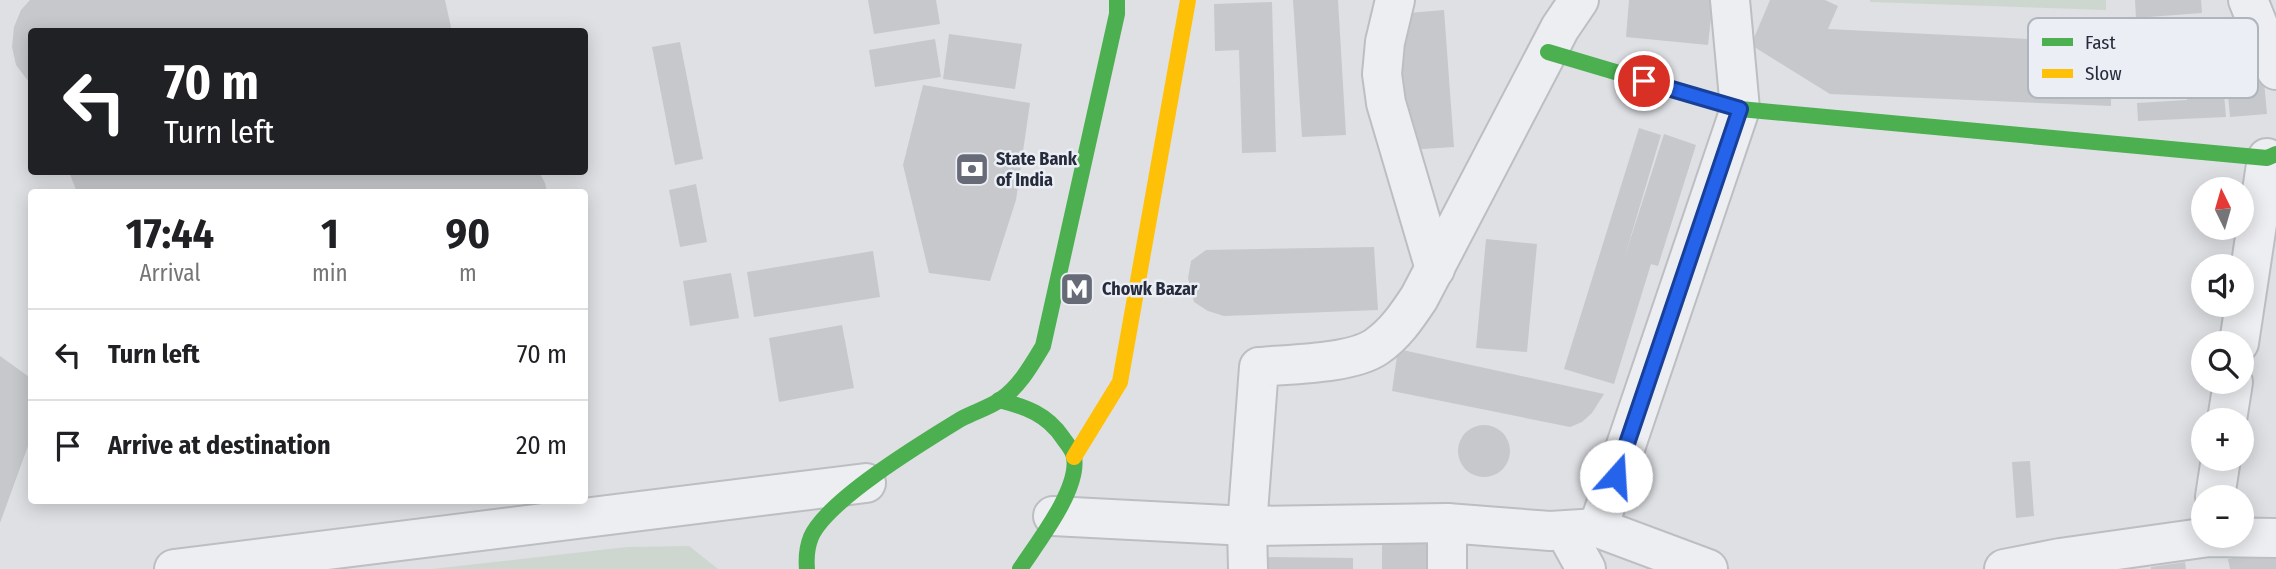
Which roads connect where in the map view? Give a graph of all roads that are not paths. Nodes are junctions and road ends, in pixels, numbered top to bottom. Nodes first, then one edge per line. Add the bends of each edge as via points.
1 (1117, 0) edge
2 (1188, 0) edge
3 (1395, 0) edge
4 (1579, 0) edge
5 (1730, 0) edge
6 (2248, 0) edge
7 (2255, 18) edge
8 (2258, 25) edge
9 (1548, 52) junction
10 (2276, 70) edge
11 (1740, 109) junction
12 (2272, 156) edge
13 (1435, 269) junction
14 (2241, 331) edge
15 (999, 400) junction
16 (1074, 457) junction
17 (852, 494) junction
18 (1054, 516) junction
19 (1447, 523) junction
20 (1247, 526) junction
21 (1571, 530) junction
22 (2254, 537) edge
23 (2276, 538) edge
24 (2191, 539) edge
25 (2061, 564) edge
26 (174, 569) edge
27 (299, 569) edge
28 (807, 569) edge
29 (1020, 569) edge
30 (1248, 569) edge
31 (1447, 569) edge
32 (1555, 569) edge
33 (1586, 569) edge
34 (1708, 569) edge
35 (2004, 569) edge

1 - 15 main road via 1043,346 1025,375
2 - 16 main road via 1120,382
3 - 13 street via 1385,42 1383,84
4 - 9 street
5 - 11 street
6 - 7 street
8 - 10 street
9 - 11 main road
9 - 13 street
11 - 12 main road
11 - 21 street
12 - 14 street
13 - 20 street via 1398,328 1375,348 1348,358 1259,367
15 - 16 main road via 1053,421
15 - 17 main road via 958,421
16 - 18 main road via 1070,483
17 - 26 street
17 - 27 street
17 - 28 main road via 813,534
18 - 20 street
18 - 29 main road
19 - 20 street
19 - 21 street
19 - 31 street
20 - 30 street
21 - 32 street
21 - 33 street
21 - 34 street
22 - 23 street
24 - 25 street
25 - 35 street

